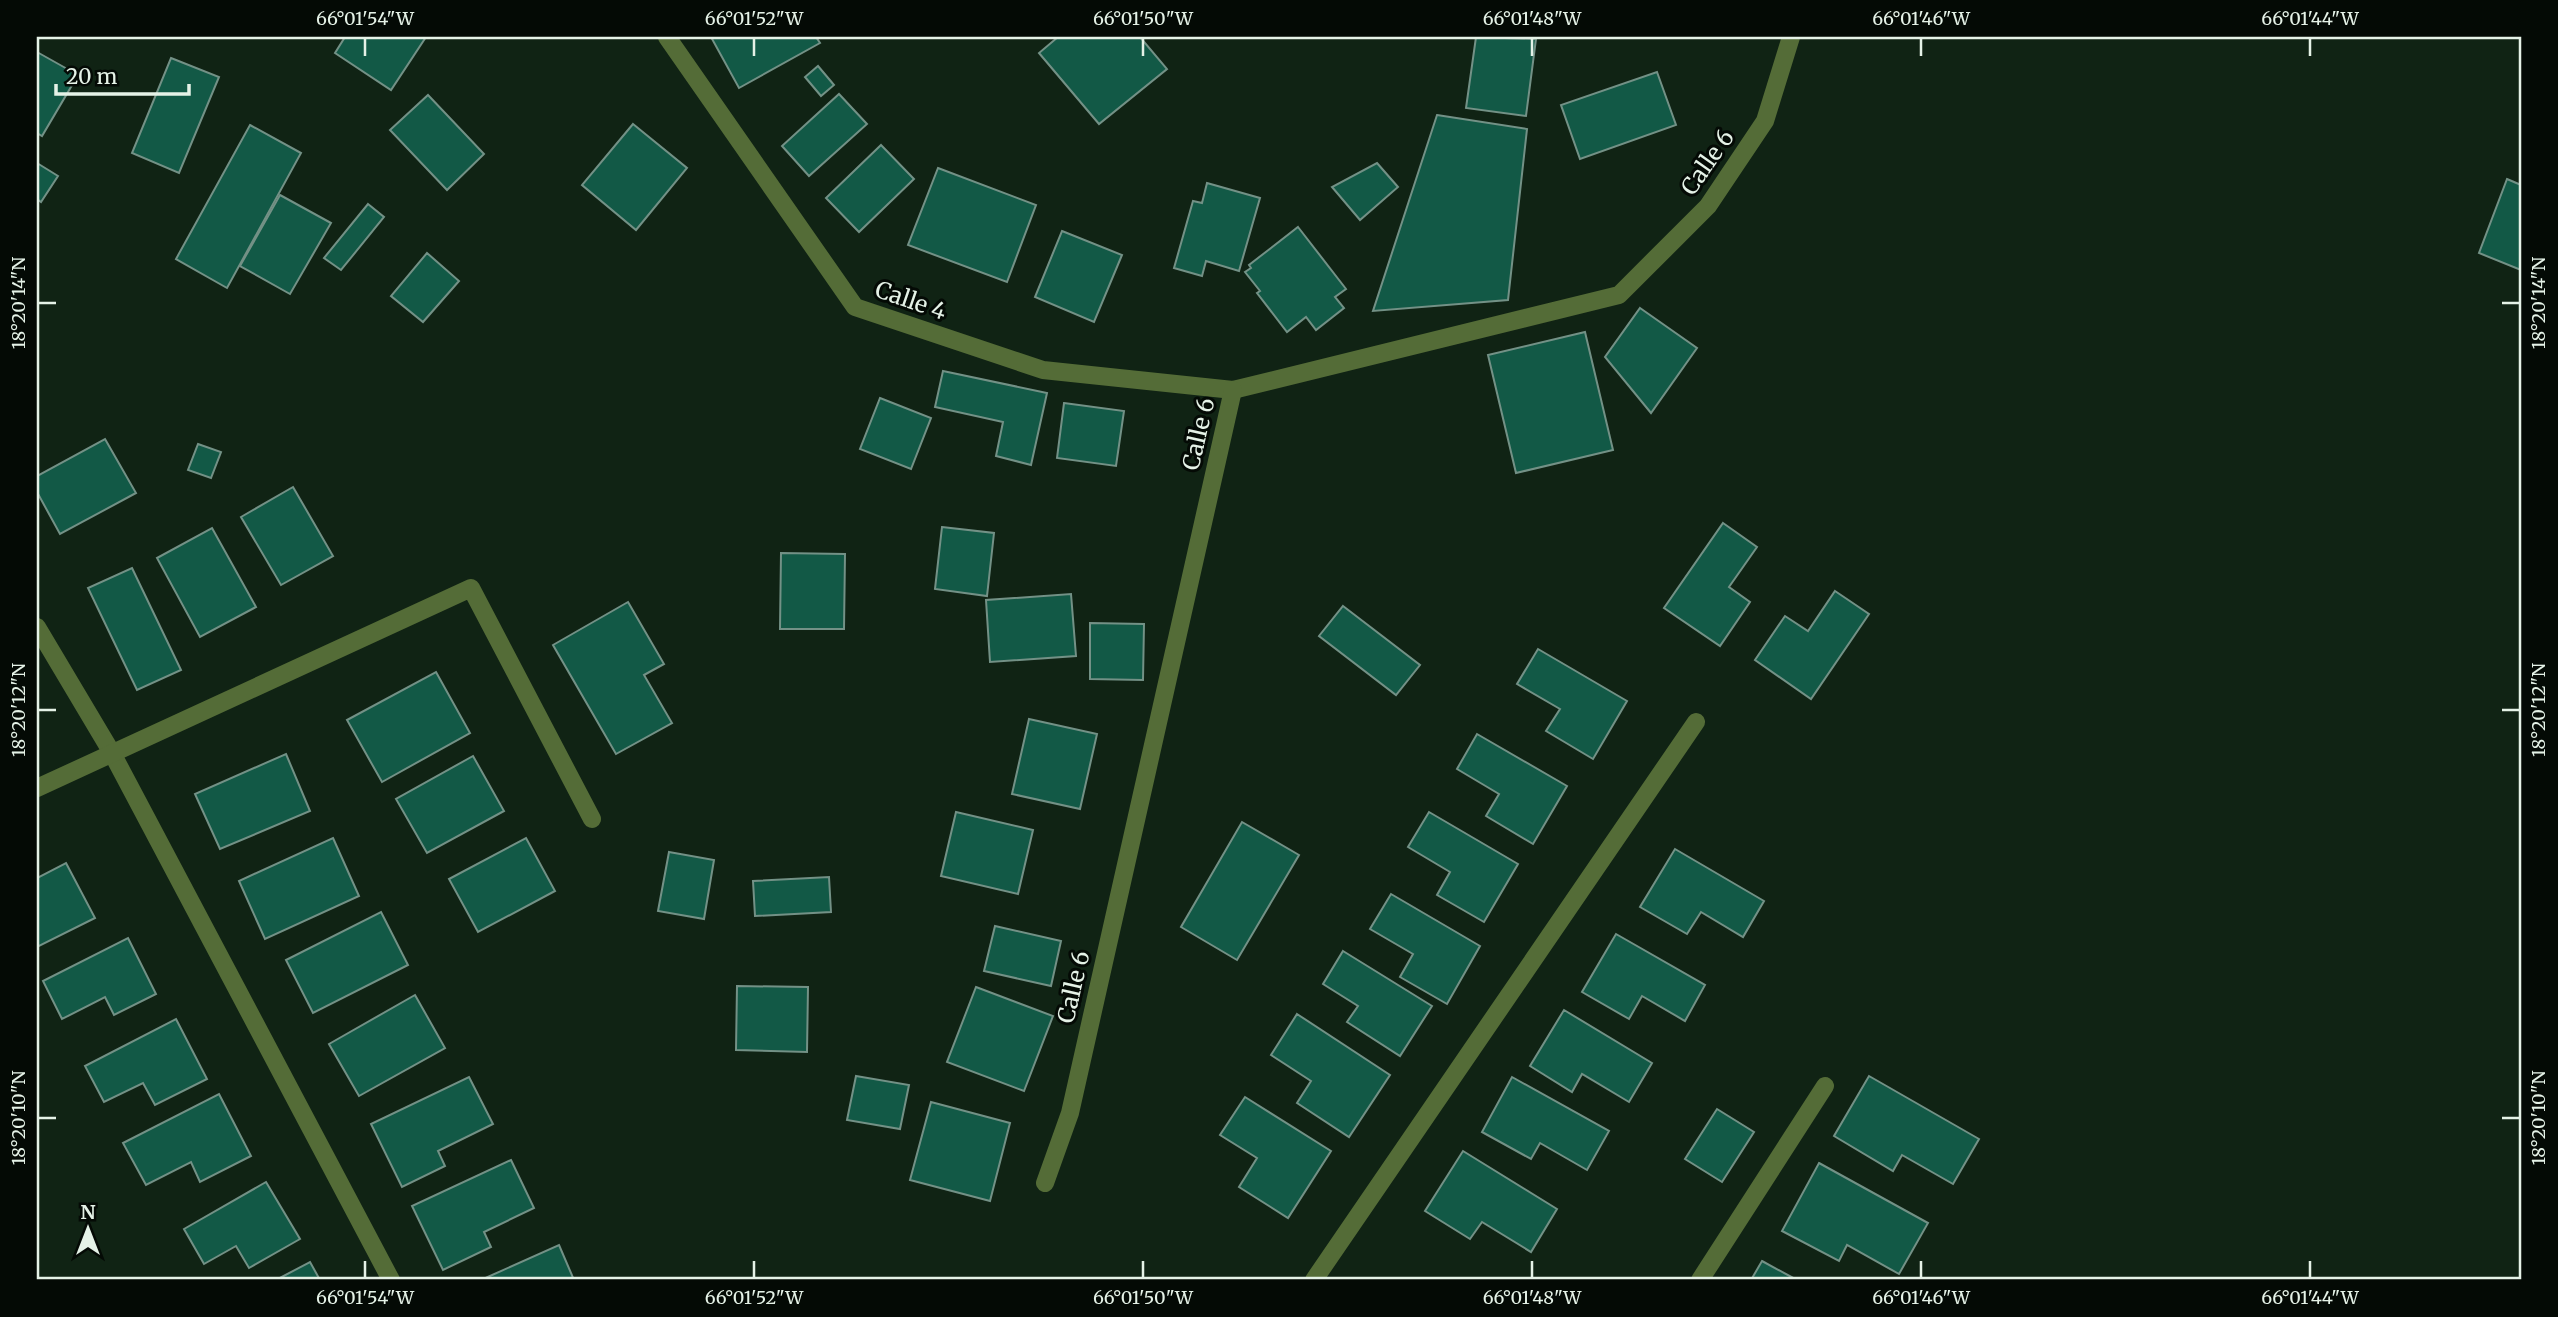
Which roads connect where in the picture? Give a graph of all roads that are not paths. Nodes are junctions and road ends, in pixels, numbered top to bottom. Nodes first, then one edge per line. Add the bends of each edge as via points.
1 (667, 37) edge
2 (1791, 37) edge
3 (1233, 390) junction
4 (37, 626) edge
5 (1696, 722) dead end
6 (112, 753) junction
7 (37, 788) edge
8 (592, 819) dead end
9 (1825, 1086) dead end
10 (1045, 1183) dead end
11 (391, 1280) edge
12 (1314, 1280) edge
13 (1700, 1280) edge

1 - 3 street, Calle 4 via 855,307 1043,370
2 - 3 street, Calle 6 via 1765,121 1708,206 1619,295
3 - 10 street, Calle 6 via 1070,1113
4 - 6 street
5 - 12 street
6 - 7 street
6 - 8 street via 471,588
6 - 11 street
9 - 13 street

